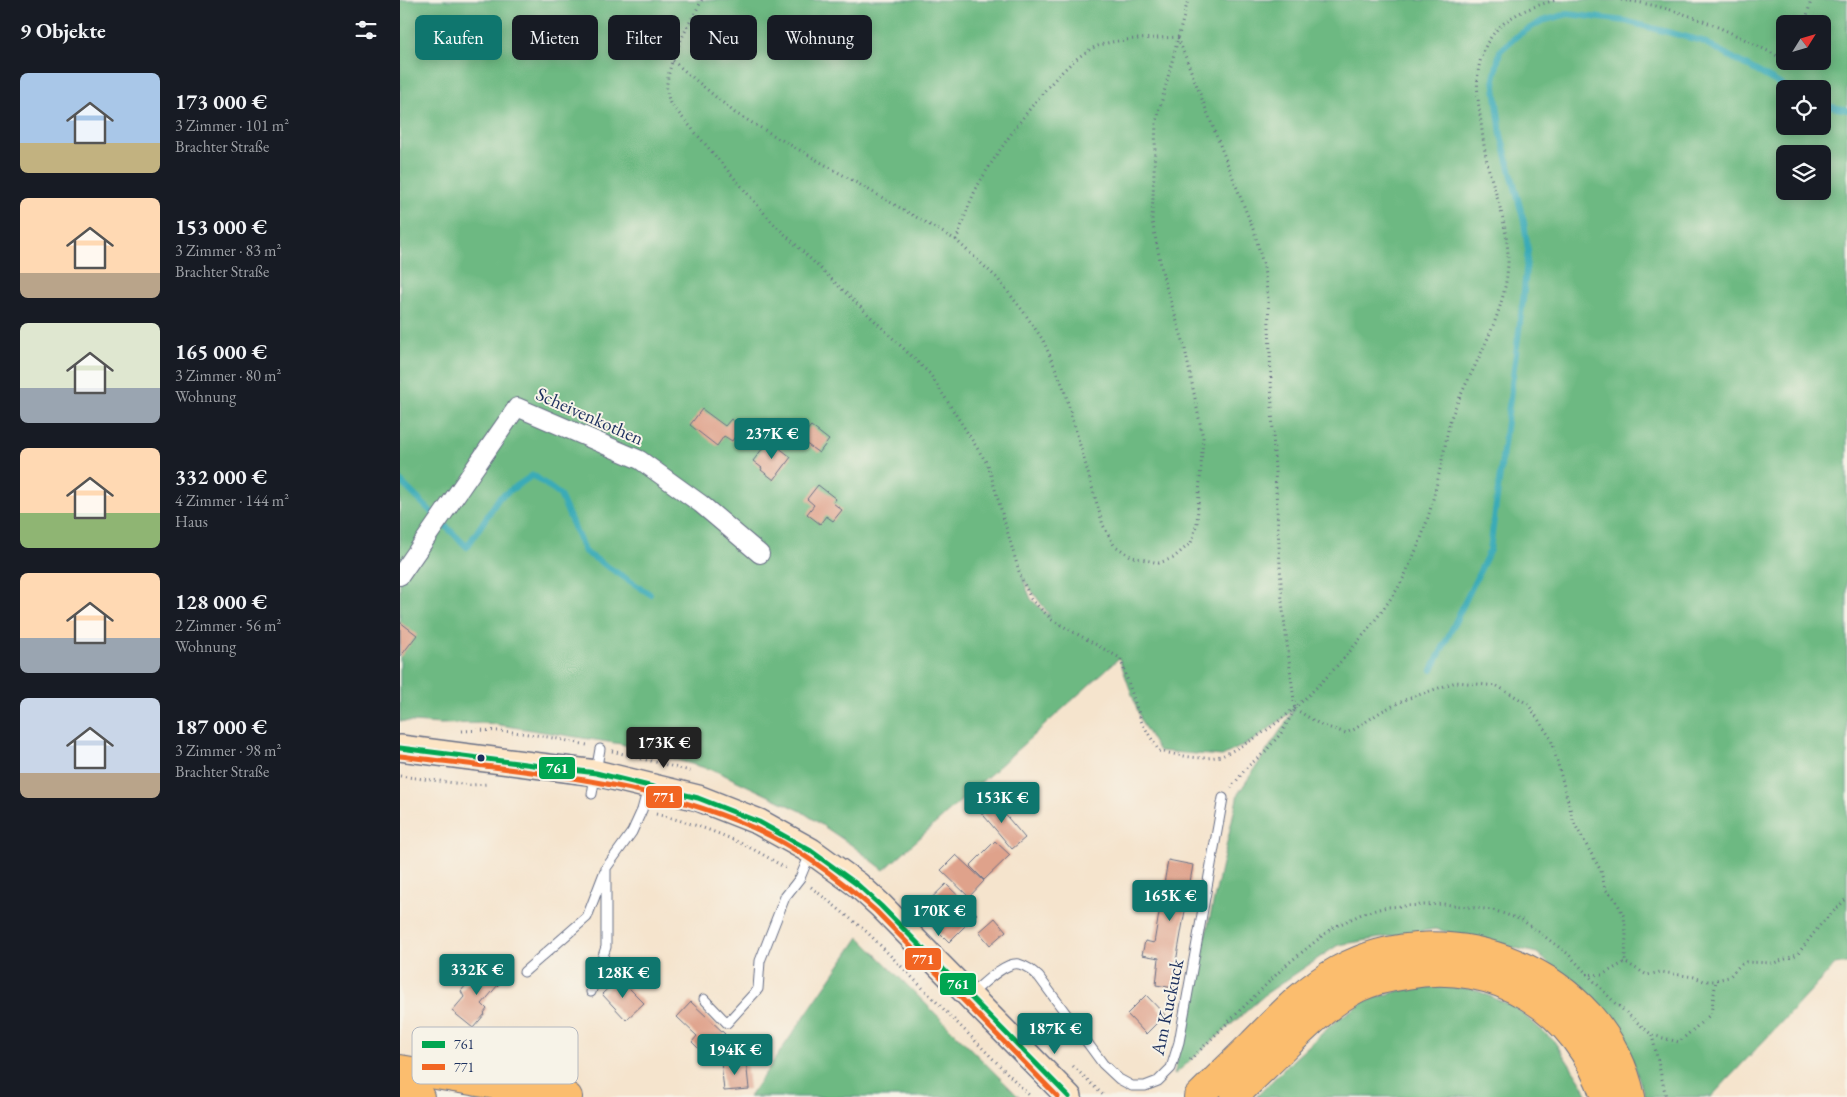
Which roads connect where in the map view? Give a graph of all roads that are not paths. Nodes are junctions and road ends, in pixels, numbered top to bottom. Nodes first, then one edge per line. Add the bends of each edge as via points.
1 (760, 554) dead end
2 (400, 576) edge
3 (400, 748) edge
4 (600, 748) road end
5 (594, 783) junction
6 (648, 786) junction
7 (1223, 798) road end
8 (811, 851) junction
9 (606, 868) junction
10 (524, 972) dead end
11 (591, 992) dead end
12 (968, 996) junction
13 (704, 999) dead end
14 (487, 1084) edge
15 (400, 1092) edge
16 (420, 1097) edge
17 (568, 1097) edge
18 (1069, 1097) edge
19 (1198, 1097) edge
20 (1234, 1097) edge
21 (1605, 1097) edge
22 (1631, 1097) edge

1 - 2 street, Scheivenkothen via 701,504 640,460 517,407
3 - 5 main road
4 - 5 lane
5 - 6 main road
6 - 8 main road via 698,798 736,812
6 - 9 lane via 632,832
7 - 12 lane, Am Kuckuck via 1179,1042 1171,1068 1158,1081 1132,1086 1119,1079 1103,1064 1039,977 1017,963 1004,967
8 - 12 main road via 869,896
8 - 13 lane via 800,878 785,897 760,961 758,990 727,1022
9 - 10 lane via 587,917
9 - 11 lane via 606,947
12 - 18 main road
14 - 17 highway
15 - 16 highway
19 - 22 highway via 1318,982 1379,954 1433,947 1471,950 1513,962 1537,972 1558,987 1582,1007 1601,1031 1619,1062
20 - 21 highway via 1337,1000 1378,981 1439,971 1478,975 1499,982 1542,1006 1578,1043 1595,1071

